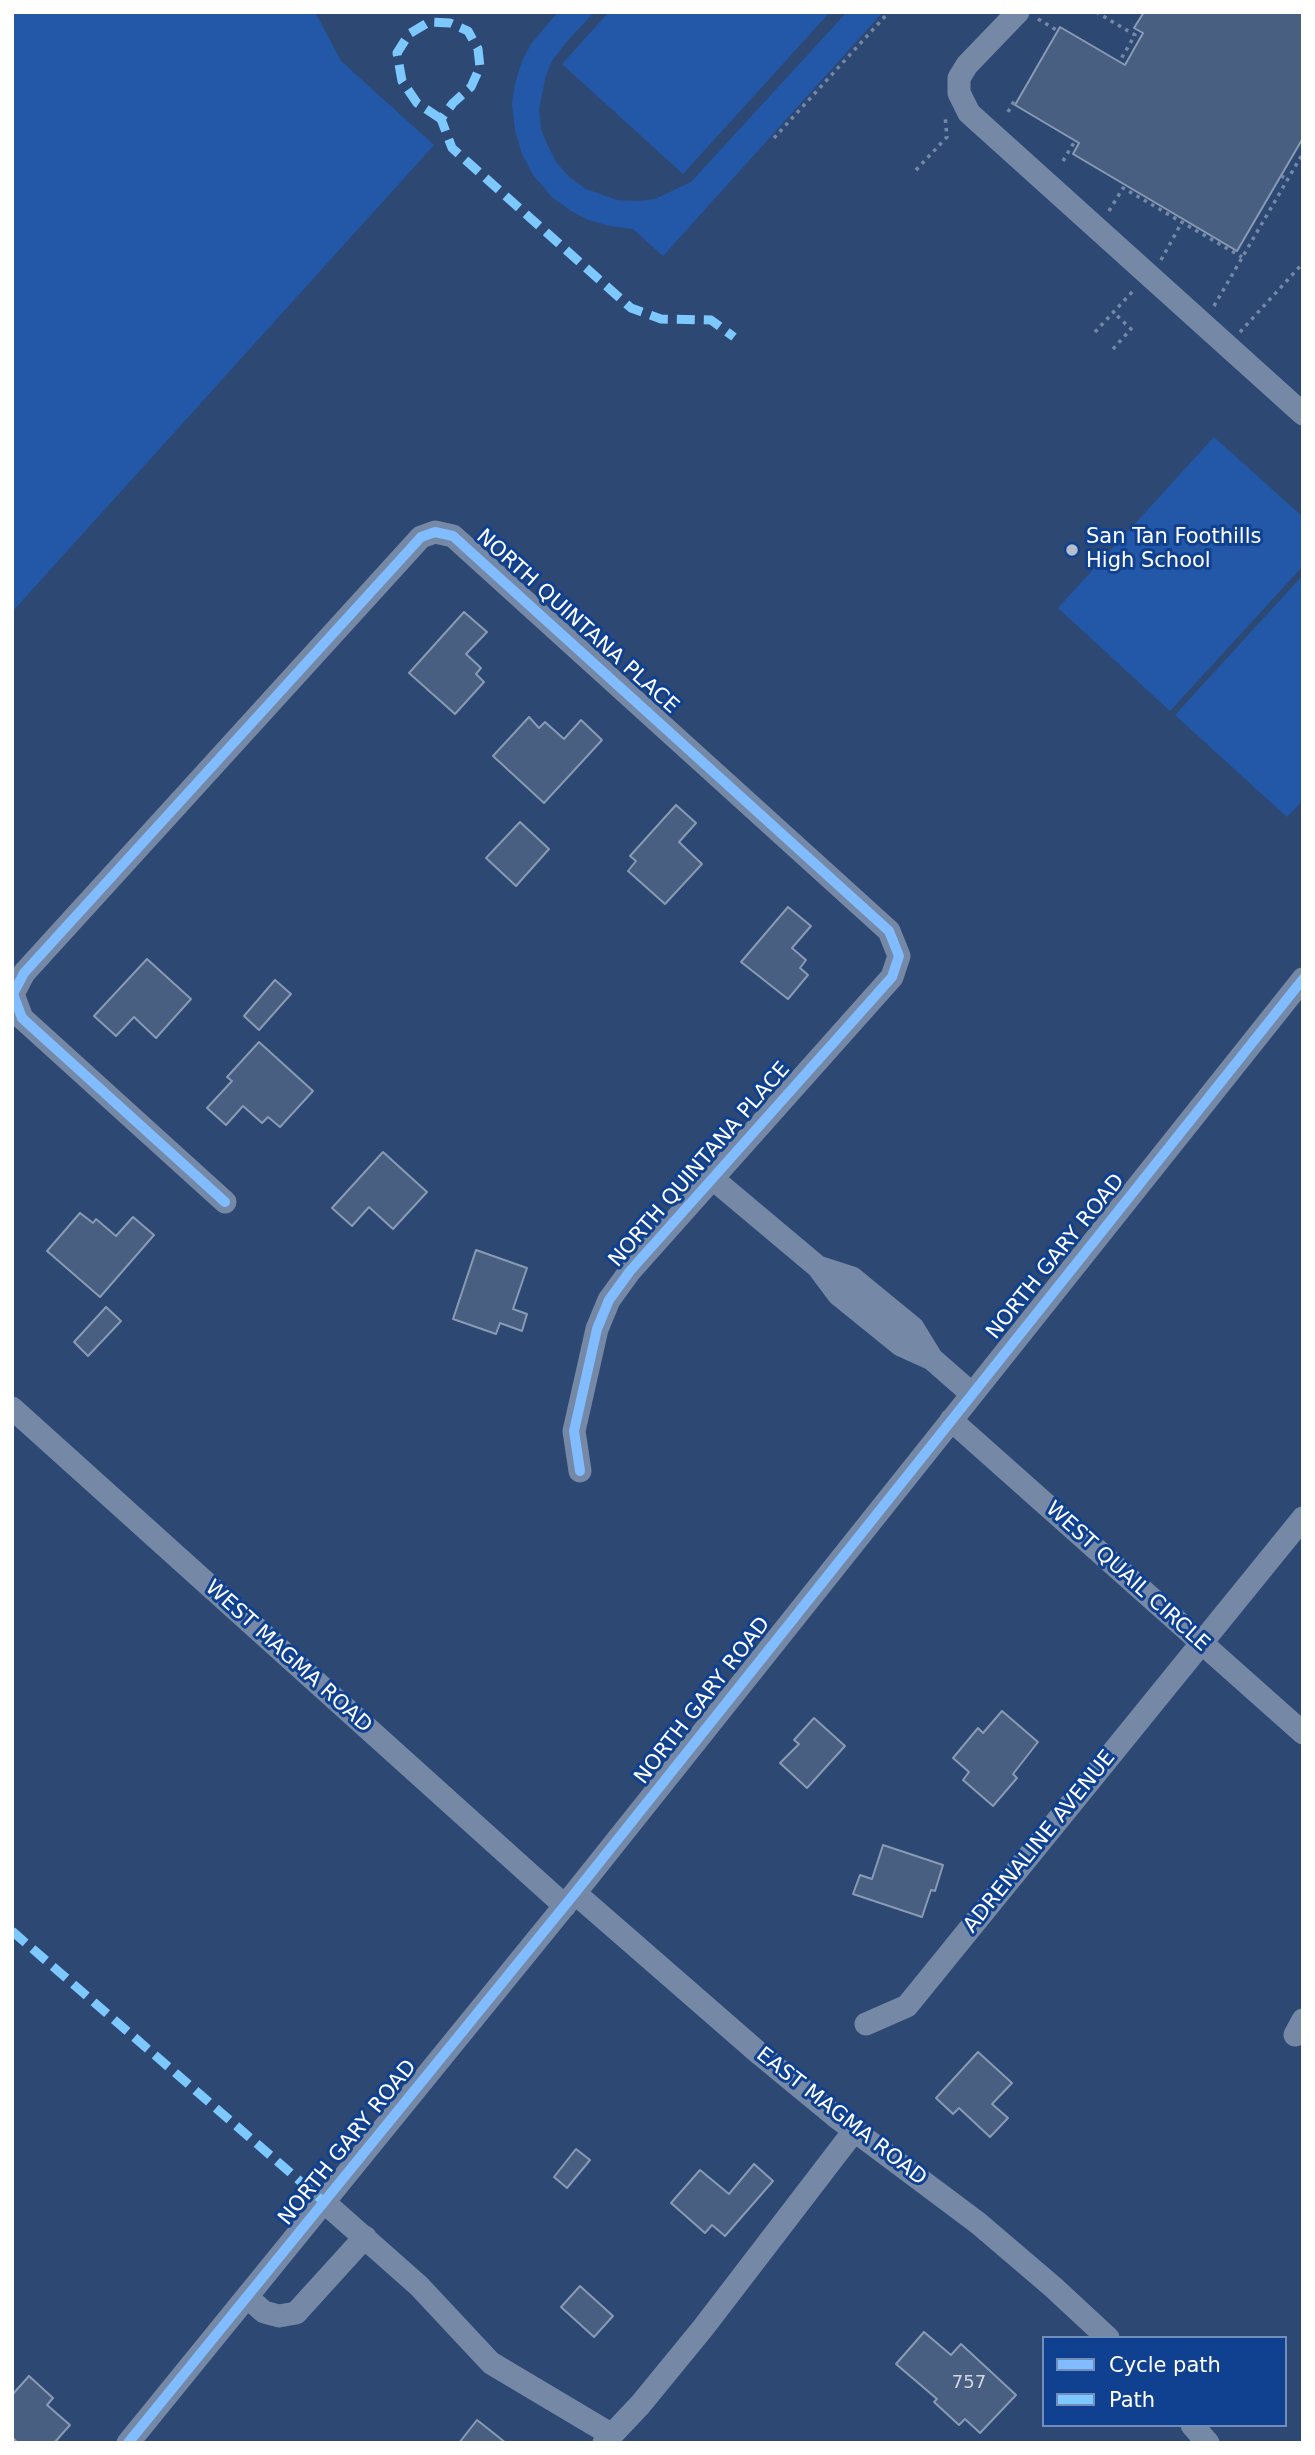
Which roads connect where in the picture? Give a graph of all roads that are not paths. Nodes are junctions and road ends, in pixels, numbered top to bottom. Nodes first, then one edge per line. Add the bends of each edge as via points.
1 (1028, 15) edge
2 (1303, 414) edge
3 (1303, 979) edge
4 (712, 1178) junction
5 (225, 1202) dead end
6 (972, 1394) junction
7 (12, 1408) edge
8 (951, 1420) junction
9 (580, 1472) dead end
10 (1303, 1518) edge
11 (1201, 1643) junction
12 (1303, 1733) edge
13 (570, 1900) junction
14 (866, 2024) dead end
15 (854, 2130) junction
16 (324, 2202) junction
17 (365, 2237) junction
18 (247, 2297) junction
19 (1106, 2336) edge
20 (1194, 2427) edge
21 (608, 2439) edge
22 (128, 2443) edge
23 (1208, 2443) edge

1 - 2 street via 967,65 959,78 959,93 969,113
3 - 6 street, NORTH GARY ROAD
4 - 5 street, NORTH QUINTANA PLACE via 892,977 899,956 889,931 453,537 435,532 421,537 24,974 13,994 22,1018
4 - 6 street via 818,1267 838,1294 901,1345 932,1359
4 - 9 street, NORTH QUINTANA PLACE via 609,1300 597,1329 574,1431
6 - 8 street, NORTH GARY ROAD
7 - 13 street, WEST MAGMA ROAD
8 - 11 street, WEST QUAIL CIRCLE
8 - 13 street, NORTH GARY ROAD
10 - 11 street, ADRENALINE AVENUE
11 - 12 street, WEST QUAIL CIRCLE
11 - 14 street, ADRENALINE AVENUE via 907,2006
13 - 15 street, EAST MAGMA ROAD
13 - 16 street, NORTH GARY ROAD
15 - 19 street, EAST MAGMA ROAD via 978,2223
15 - 21 street via 703,2328
16 - 17 street
16 - 18 street, NORTH GARY ROAD
17 - 18 street via 296,2313 279,2316 264,2312
17 - 21 street via 447,2314 491,2363
18 - 22 street, NORTH GARY ROAD
20 - 23 street

